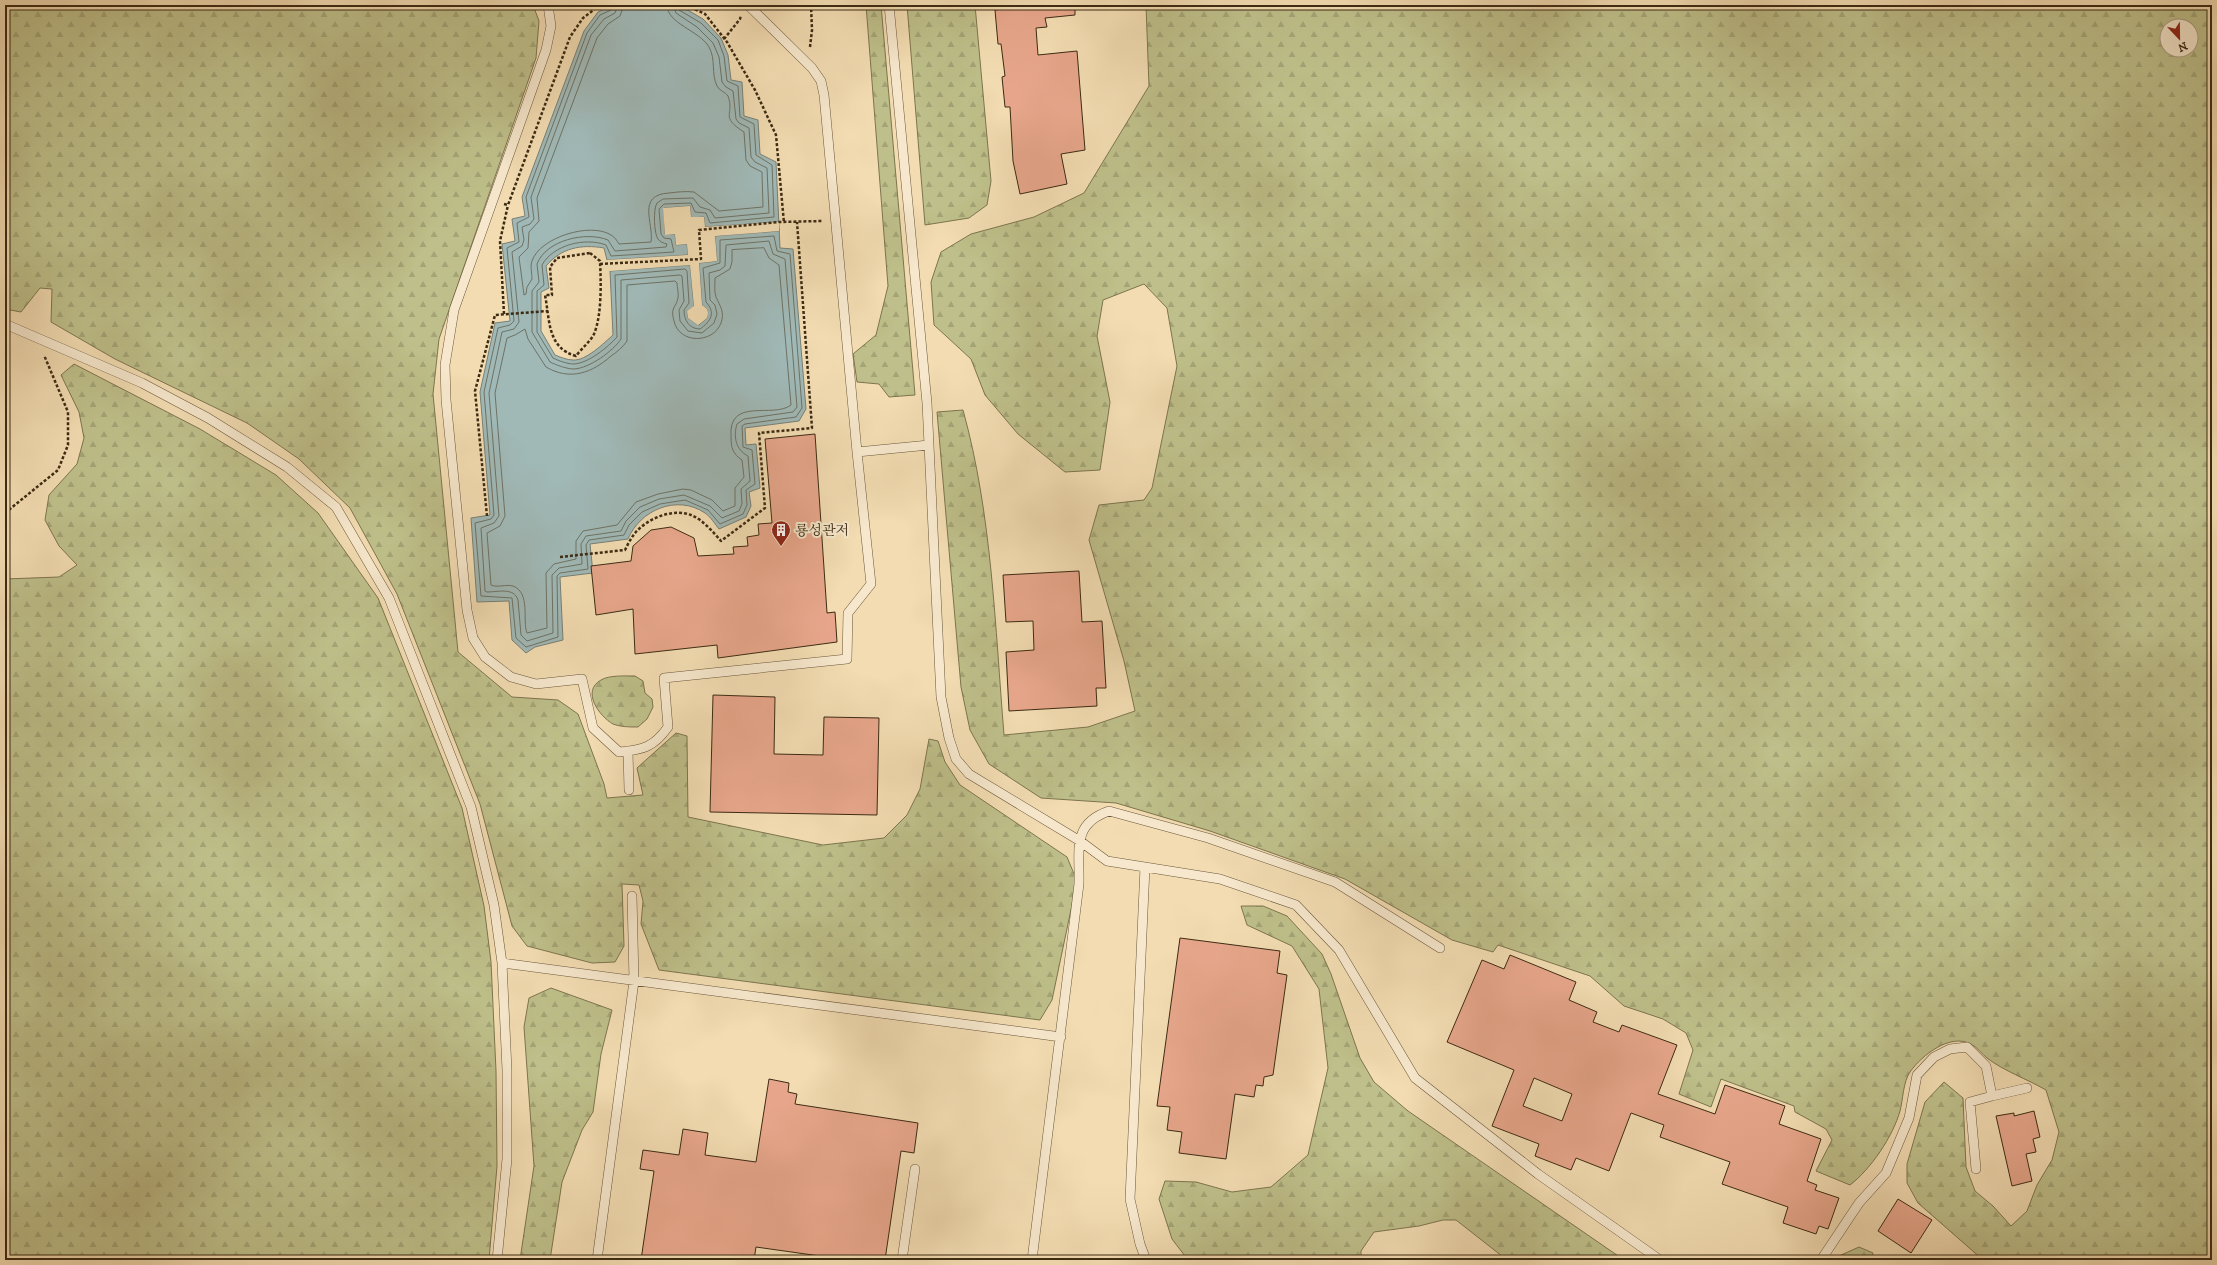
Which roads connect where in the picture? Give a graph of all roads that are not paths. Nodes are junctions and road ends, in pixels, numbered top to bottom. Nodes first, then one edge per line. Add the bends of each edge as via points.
1 (548, 5) edge
2 (748, 5) edge
3 (889, 5) edge
4 (5, 324) edge
5 (929, 445) junction
6 (857, 452) junction
7 (628, 751) junction
8 (629, 790) dead end
9 (1080, 841) junction
10 (1145, 867) junction
11 (632, 896) dead end
12 (1440, 948) dead end
13 (502, 963) junction
14 (634, 982) junction
15 (1061, 1037) junction
16 (2027, 1088) dead end
17 (1992, 1096) junction
18 (915, 1169) dead end
19 (1976, 1169) dead end
20 (497, 1260) edge
21 (597, 1260) edge
22 (902, 1260) edge
23 (1032, 1260) edge
24 (1146, 1260) edge
25 (1660, 1260) edge
26 (1821, 1260) edge

1 - 7 lane via 551,26 546,50 454,310 445,365 446,400 466,602 473,638 485,657 511,677 536,684 582,680 593,728 619,752
2 - 6 lane via 821,81
3 - 5 lane
4 - 13 lane via 142,383 208,418 287,467 336,507 388,598 471,807 494,905
5 - 6 lane
5 - 9 lane via 941,697 956,759 969,774 992,790
6 - 7 lane via 871,584 848,613 847,659 664,678 668,727 660,739 643,750
7 - 8 lane
9 - 10 lane via 1108,861
9 - 12 lane via 1084,827 1096,816 1108,811 1208,838 1335,882
9 - 15 lane via 1079,884
10 - 24 lane via 1130,1199
10 - 25 lane via 1220,879 1296,905 1339,950 1415,1078 1538,1174
11 - 14 lane
13 - 14 lane
13 - 20 lane via 507,1070 507,1159
14 - 15 lane
14 - 21 lane
15 - 23 lane
16 - 17 lane
17 - 19 lane via 1970,1102
17 - 26 lane via 1986,1066 1967,1047 1950,1049 1934,1057 1917,1075 1909,1118 1886,1173 1859,1203
18 - 22 lane

